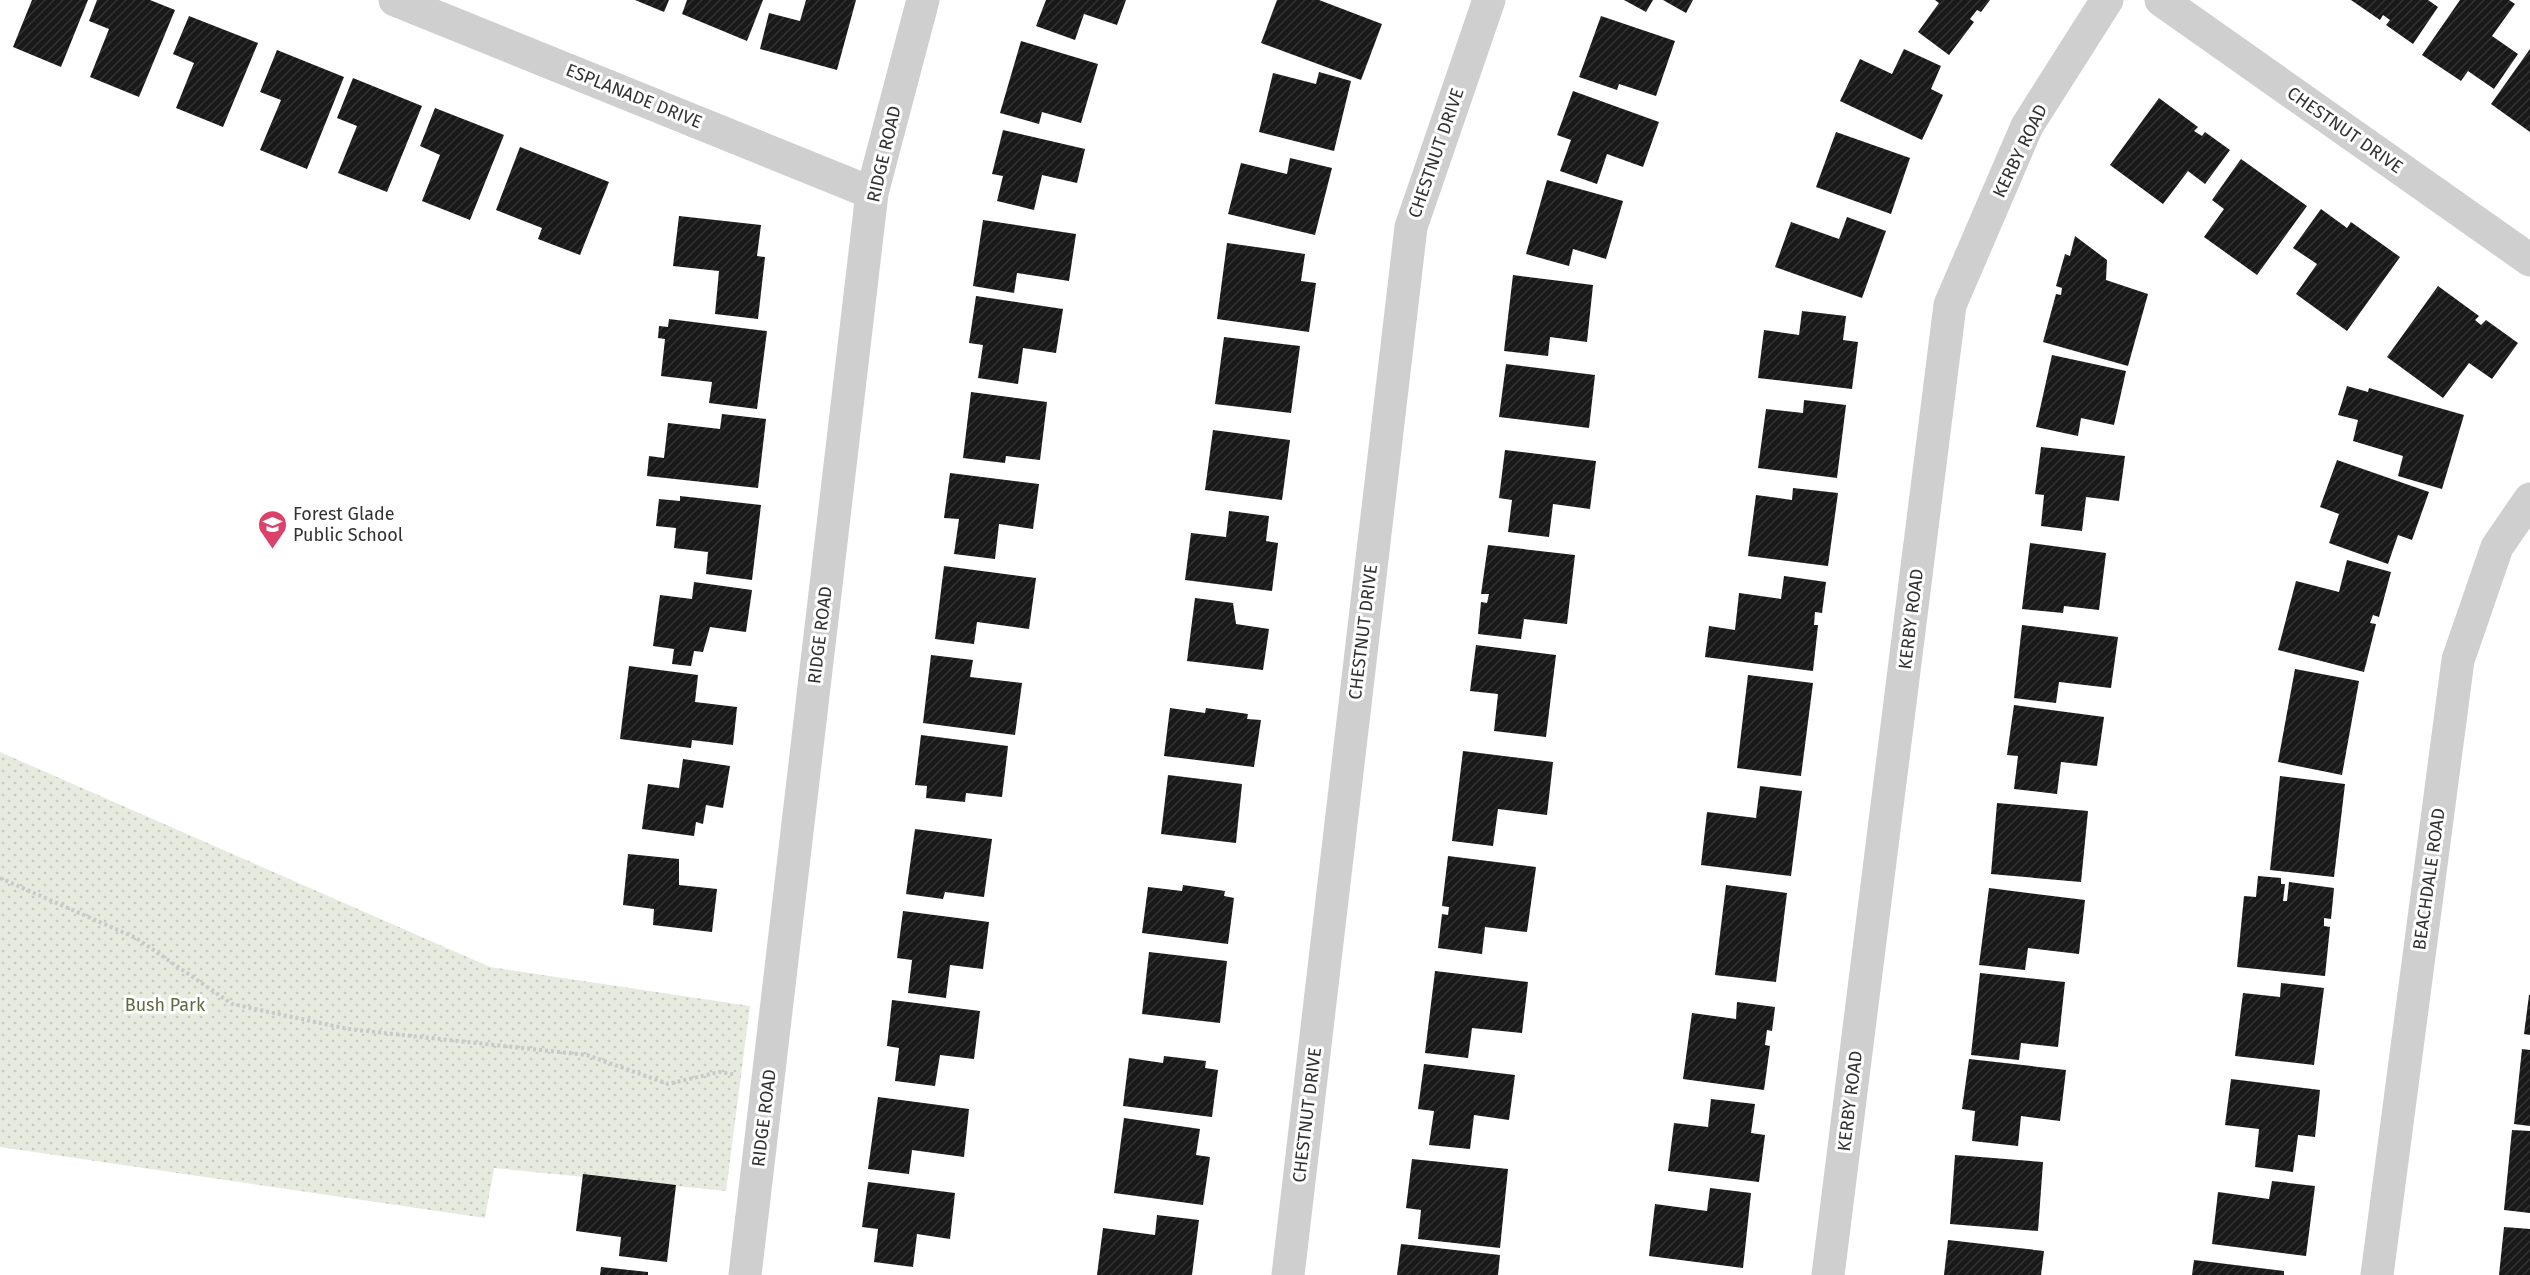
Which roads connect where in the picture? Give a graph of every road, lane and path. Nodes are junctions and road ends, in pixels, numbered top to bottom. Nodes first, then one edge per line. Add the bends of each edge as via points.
1 (395, 0) edge
2 (923, 0) edge
3 (1489, 0) edge
4 (2107, 0) edge
5 (2161, 0) edge
6 (872, 193) junction
7 (2530, 260) edge
8 (2530, 499) edge
9 (0, 878) edge
10 (719, 1072) dead end
11 (746, 1275) edge
12 (1288, 1275) edge
13 (1828, 1275) edge
14 (2377, 1275) edge

1 - 6 street, ESPLANADE DRIVE
2 - 6 street, RIDGE ROAD
3 - 12 street, CHESTNUT DRIVE via 1411,227
4 - 13 street, KERBY ROAD via 2027,126 1950,305
5 - 7 street, CHESTNUT DRIVE
6 - 11 street, RIDGE ROAD
8 - 14 street, BEACHDALE ROAD via 2497,547 2458,660
9 - 10 path via 136,938 232,1004 348,1029 587,1055 668,1084

